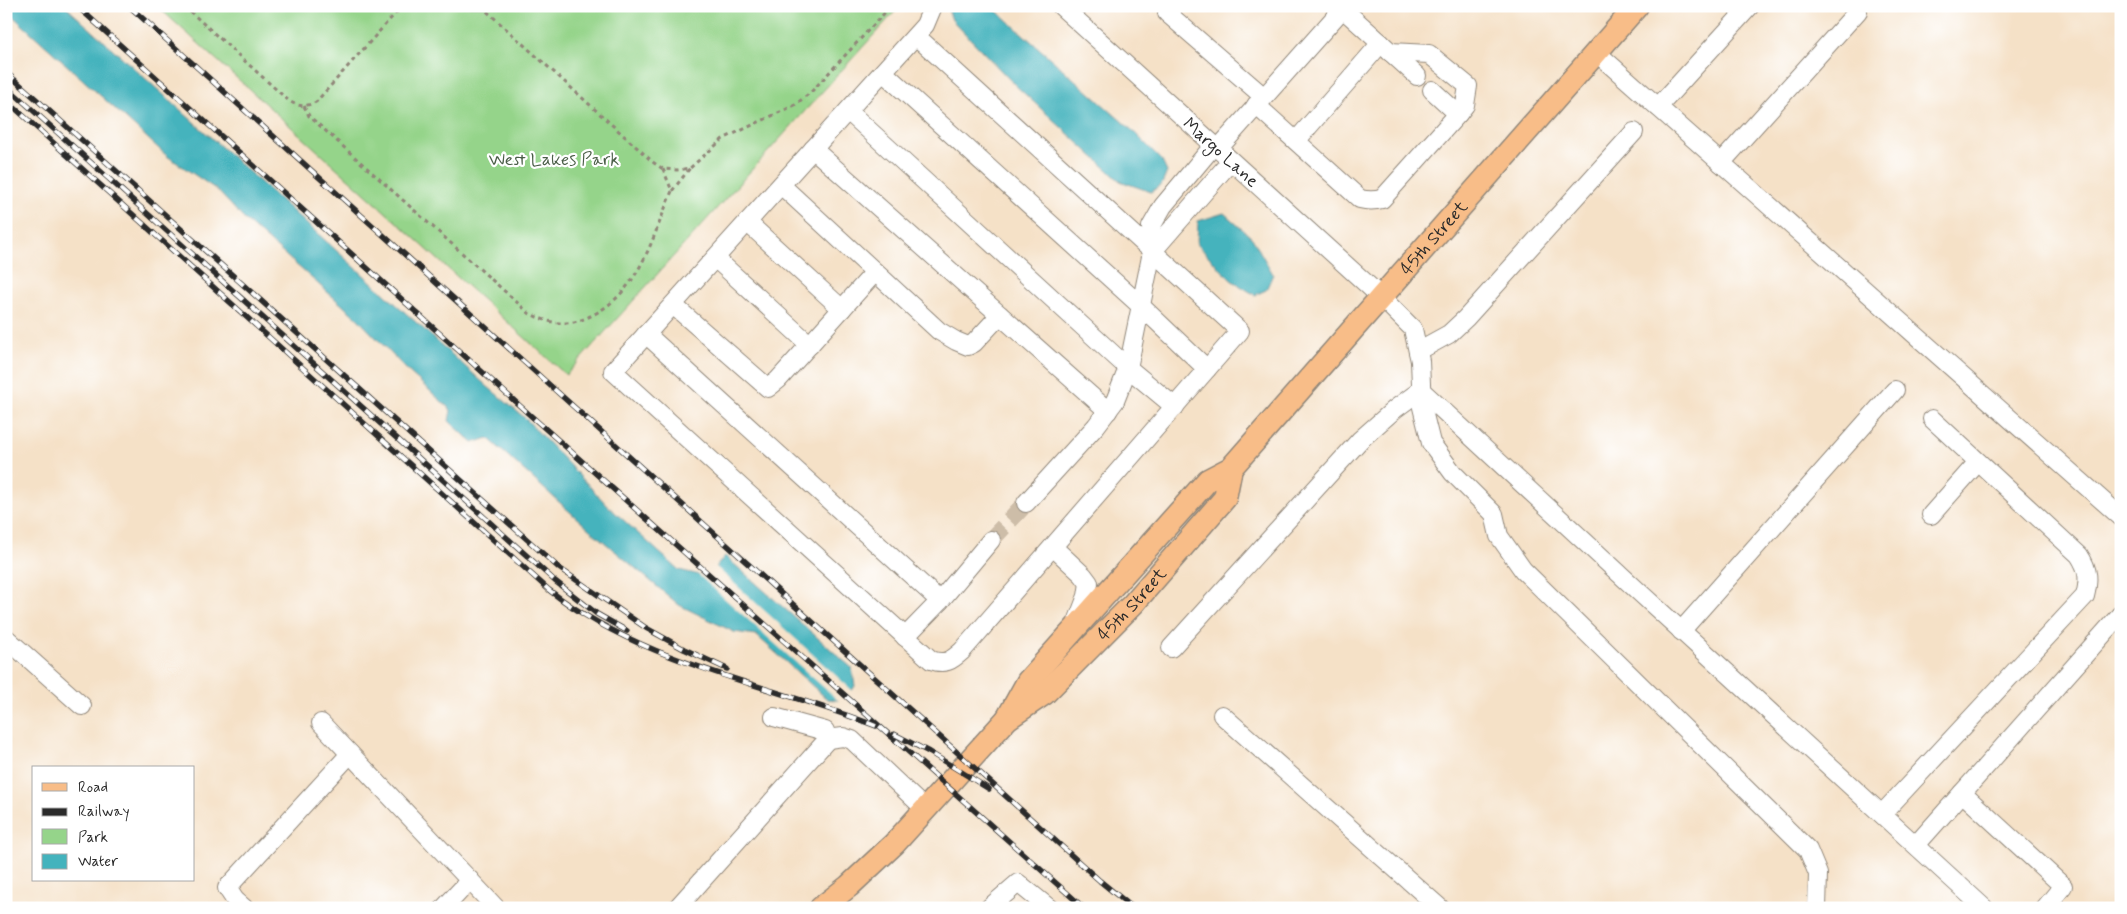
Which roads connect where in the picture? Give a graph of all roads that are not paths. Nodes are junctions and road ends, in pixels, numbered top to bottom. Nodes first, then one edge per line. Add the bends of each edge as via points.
1 (933, 6) edge
2 (1060, 6) edge
3 (1173, 6) edge
4 (1637, 6) edge
5 (1750, 6) edge
6 (1344, 8) edge
7 (1858, 11) dead end
8 (916, 36) junction
9 (1385, 48) junction
10 (1596, 53) junction
11 (883, 72) junction
12 (1417, 76) dead end
13 (1432, 90) dead end
14 (1260, 101) junction
15 (1658, 107) junction
16 (848, 111) junction
17 (1458, 114) junction
18 (1634, 132) dead end
19 (1296, 141) junction
20 (1216, 147) junction
21 (813, 149) junction
22 (1231, 161) junction
23 (1721, 163) junction
24 (781, 185) junction
25 (747, 222) junction
26 (1152, 252) junction
27 (715, 258) junction
28 (875, 272) junction
29 (1381, 297) junction
30 (673, 305) junction
31 (1141, 306) junction
32 (842, 309) junction
33 (1000, 314) junction
34 (646, 334) junction
35 (810, 345) junction
36 (1418, 351) junction
37 (1128, 368) junction
38 (1208, 369) junction
39 (1421, 390) junction
40 (1895, 390) dead end
41 (1175, 407) junction
42 (1108, 411) junction
43 (1932, 419) dead end
44 (1978, 462) junction
45 (1231, 468) junction
46 (1026, 503) tunnel mouth
47 (1931, 515) dead end
48 (2121, 517) edge
49 (991, 540) tunnel mouth
50 (1053, 546) junction
51 (940, 601) junction
52 (2121, 614) edge
53 (1074, 630) junction
54 (1681, 631) junction
55 (905, 636) junction
56 (6, 638) edge
57 (1171, 648) dead end
58 (82, 706) dead end
59 (1222, 715) dead end
60 (774, 717) dead end
61 (1007, 719) junction
62 (320, 723) dead end
63 (828, 739) junction
64 (350, 754) junction
65 (1962, 793) junction
66 (926, 809) junction
67 (1882, 814) junction
68 (1916, 845) junction
69 (470, 880) junction
70 (244, 908) edge
71 (444, 908) edge
72 (496, 908) edge
73 (677, 908) edge
74 (822, 908) edge
75 (989, 908) edge
76 (1049, 908) edge
77 (1440, 908) edge
78 (1817, 908) edge
79 (1984, 908) edge
80 (2044, 908) edge

1 - 8 street via 926,25
2 - 20 street, Margo Lane
3 - 14 street via 1167,13
4 - 10 main road, 45th Street
5 - 15 street
6 - 9 street
6 - 14 street
7 - 23 street
8 - 11 street
8 - 26 street
9 - 12 street
9 - 17 street via 1429,54 1468,86 1465,105
9 - 19 street
10 - 15 street
10 - 29 main road, 45th Street
11 - 16 street
11 - 31 street
13 - 17 street
14 - 19 street
14 - 20 street
15 - 23 street
16 - 21 street
16 - 37 street
17 - 19 street via 1382,199 1376,201 1360,198
18 - 36 street via 1466,318 1449,334
20 - 22 street, Margo Lane
20 - 26 street via 1163,206 1151,227
21 - 24 street
21 - 33 street
22 - 26 street
22 - 29 street, Margo Lane
23 - 48 street
24 - 25 street
24 - 28 street
25 - 27 street
25 - 32 street
26 - 31 street
26 - 38 street via 1240,332
27 - 30 street
27 - 35 street
28 - 32 street
28 - 33 street via 939,331 968,346 974,344
29 - 36 street, Margo Lane via 1413,329
29 - 45 main road, 45th Street
30 - 34 street
30 - 35 street via 768,388
31 - 37 street
31 - 38 street
32 - 35 street
33 - 42 street
34 - 51 street
34 - 55 street via 613,371
36 - 39 street, Margo Lane
37 - 41 street
37 - 42 street
38 - 41 street
39 - 54 street
39 - 57 street via 1395,408 1360,440
39 - 78 street, Margo Lane via 1431,443 1453,473 1494,514 1500,536 1523,570 1808,850 1818,874
40 - 54 street
41 - 50 street
42 - 46 street
43 - 44 street
44 - 47 street
44 - 67 street via 2079,555 2087,567 2085,596
45 - 53 main road, 45th Street via 1208,480
45 - 61 main road, 45th Street via 1225,498 1133,604 1044,694
49 - 51 street
50 - 53 street via 1089,583
50 - 55 street via 951,661 941,664 931,660
51 - 55 street
52 - 65 street
53 - 61 main road, 45th Street via 1028,681
54 - 67 street
56 - 58 street
59 - 77 street
60 - 63 street via 825,731
61 - 66 main road, 45th Street
62 - 64 street
63 - 66 street via 844,737 852,740
63 - 73 street
64 - 69 street
64 - 70 street via 227,888
65 - 68 street
65 - 80 street via 2064,886
66 - 74 main road, 45th Street via 894,844
67 - 68 street
68 - 79 street
69 - 71 street
69 - 72 street
75 - 76 street via 1018,883

